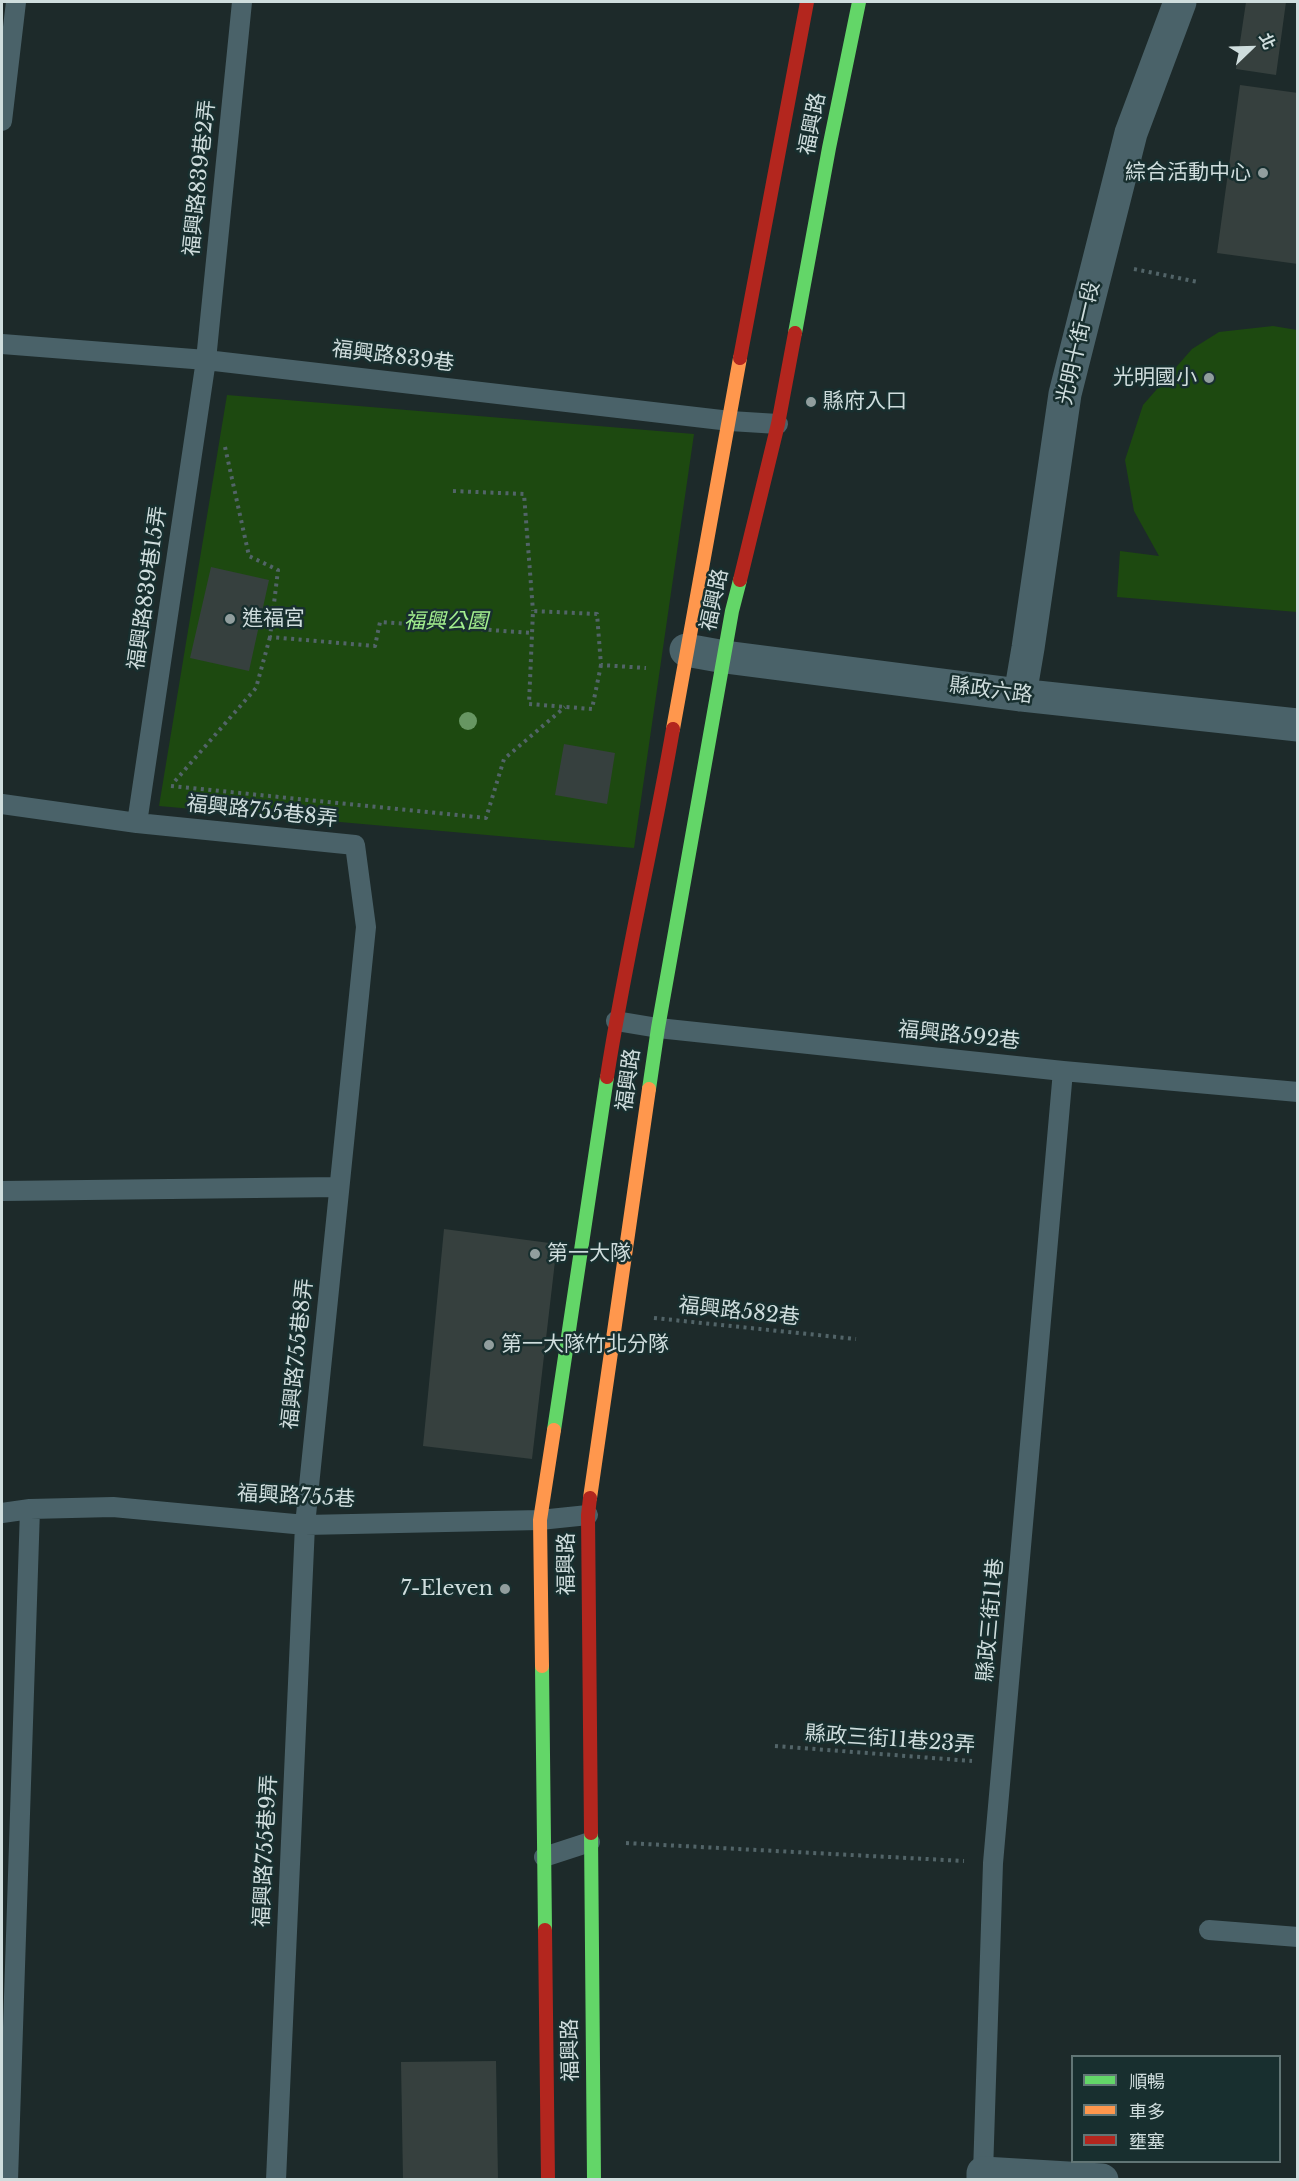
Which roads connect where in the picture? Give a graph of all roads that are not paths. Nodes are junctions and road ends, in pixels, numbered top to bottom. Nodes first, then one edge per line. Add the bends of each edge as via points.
1 (16, 2) edge
2 (242, 2) edge
3 (807, 2) edge
4 (859, 2) edge
5 (1180, 2) edge
6 (2, 121) edge
7 (2, 344) edge
8 (206, 360) junction
9 (730, 421) junction
10 (778, 424) junction
11 (686, 650) junction
12 (725, 657) junction
13 (1020, 695) junction
14 (1298, 725) edge
15 (2, 804) edge
16 (137, 823) junction
17 (615, 1021) junction
18 (658, 1028) junction
19 (1063, 1071) junction
20 (1298, 1092) edge
21 (339, 1187) junction
22 (2, 1191) edge
23 (30, 1509) junction
24 (2, 1513) edge
25 (588, 1515) junction
26 (540, 1520) junction
27 (305, 1525) junction
28 (590, 1842) junction
29 (544, 1857) junction
30 (1209, 1930) dead end
31 (1298, 1937) edge
32 (983, 2176) edge
33 (8, 2180) edge
34 (276, 2180) edge
35 (548, 2180) edge
36 (594, 2180) edge
37 (1102, 2180) edge

1 - 6 lane
2 - 8 lane, 福興路839巷2弄
3 - 9 street, 福興路
4 - 10 street, 福興路
5 - 13 street, 光明十街一段 via 1131,133 1065,394
7 - 8 lane, 福興路839巷
8 - 9 lane, 福興路839巷
8 - 16 lane, 福興路839巷15弄
9 - 10 lane, 福興路839巷
9 - 11 street, 福興路
10 - 12 street, 福興路 via 732,611
11 - 12 street, 縣政六路
11 - 17 street, 福興路 via 657,821
12 - 13 street, 縣政六路
12 - 18 street, 福興路
13 - 14 street, 縣政六路
15 - 16 lane, 福興路755巷8弄
16 - 21 lane, 福興路755巷8弄 via 355,845 366,927
17 - 18 lane, 福興路592巷
17 - 26 street, 福興路
18 - 19 lane, 福興路592巷
18 - 25 street, 福興路
19 - 20 lane, 福興路592巷
19 - 32 lane, 縣政三街11巷 via 993,1863
21 - 22 lane
21 - 27 lane, 福興路755巷8弄
23 - 24 lane, 福興路755巷
23 - 27 lane, 福興路755巷 via 113,1507
23 - 33 lane
25 - 26 lane, 福興路755巷
25 - 28 street, 福興路
26 - 27 lane, 福興路755巷
26 - 29 street, 福興路
27 - 34 lane, 福興路755巷9弄
28 - 29 lane
28 - 36 street, 福興路
29 - 35 street, 福興路
30 - 31 lane
32 - 37 street

